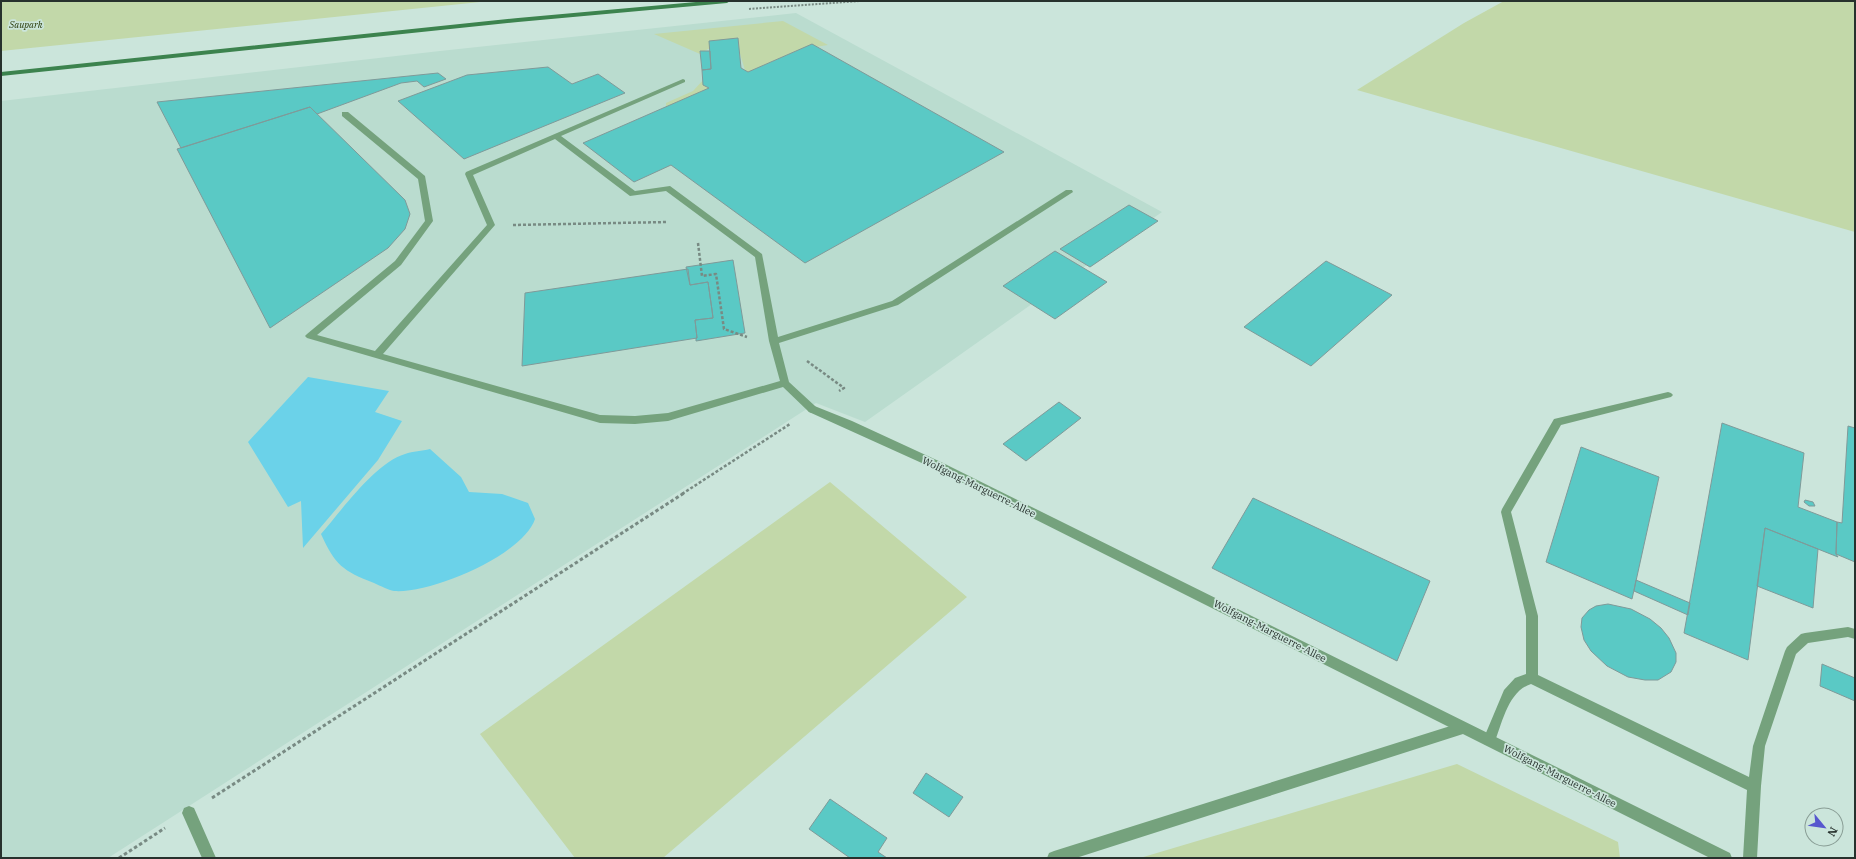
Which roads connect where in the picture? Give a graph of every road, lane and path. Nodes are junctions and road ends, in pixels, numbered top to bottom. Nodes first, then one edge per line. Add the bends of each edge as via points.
1 (727, 1) edge
2 (1, 74) edge
3 (683, 81) dead end
4 (345, 114) dead end
5 (556, 136) junction
6 (1069, 192) dead end
7 (696, 222) junction
8 (712, 222) junction
9 (491, 225) junction
10 (724, 329) dead end
11 (774, 341) junction
12 (376, 356) junction
13 (785, 383) junction
14 (1668, 395) dead end
15 (812, 410) junction
16 (1855, 634) edge
17 (1532, 678) junction
18 (1463, 728) junction
19 (1489, 740) junction
20 (1754, 786) junction
21 (189, 813) junction
22 (119, 858) edge
23 (209, 858) edge
24 (1054, 858) edge
25 (1725, 858) edge
26 (1750, 858) edge

1 - 2 main road via 518,20
3 - 5 street
4 - 12 street via 422,178 429,221 398,263 310,336
5 - 8 street via 633,194 667,188
5 - 9 street via 469,174
6 - 11 street via 895,303
7 - 8 path
7 - 9 path
7 - 10 path via 702,276 716,274
8 - 11 street via 759,256
9 - 12 street
11 - 13 street
12 - 13 street via 600,419 668,417
13 - 15 street
14 - 17 street via 1558,422 1506,512 1532,616
15 - 18 street, Wolfgang-Marguerre-Allee via 939,466
15 - 21 path
16 - 20 street via 1848,632 1805,638 1791,651 1758,746
17 - 19 street via 1519,682 1508,694
17 - 20 street
18 - 19 street, Wolfgang-Marguerre-Allee
18 - 24 street
19 - 25 street, Wolfgang-Marguerre-Allee
20 - 26 street
21 - 22 path
21 - 23 street

